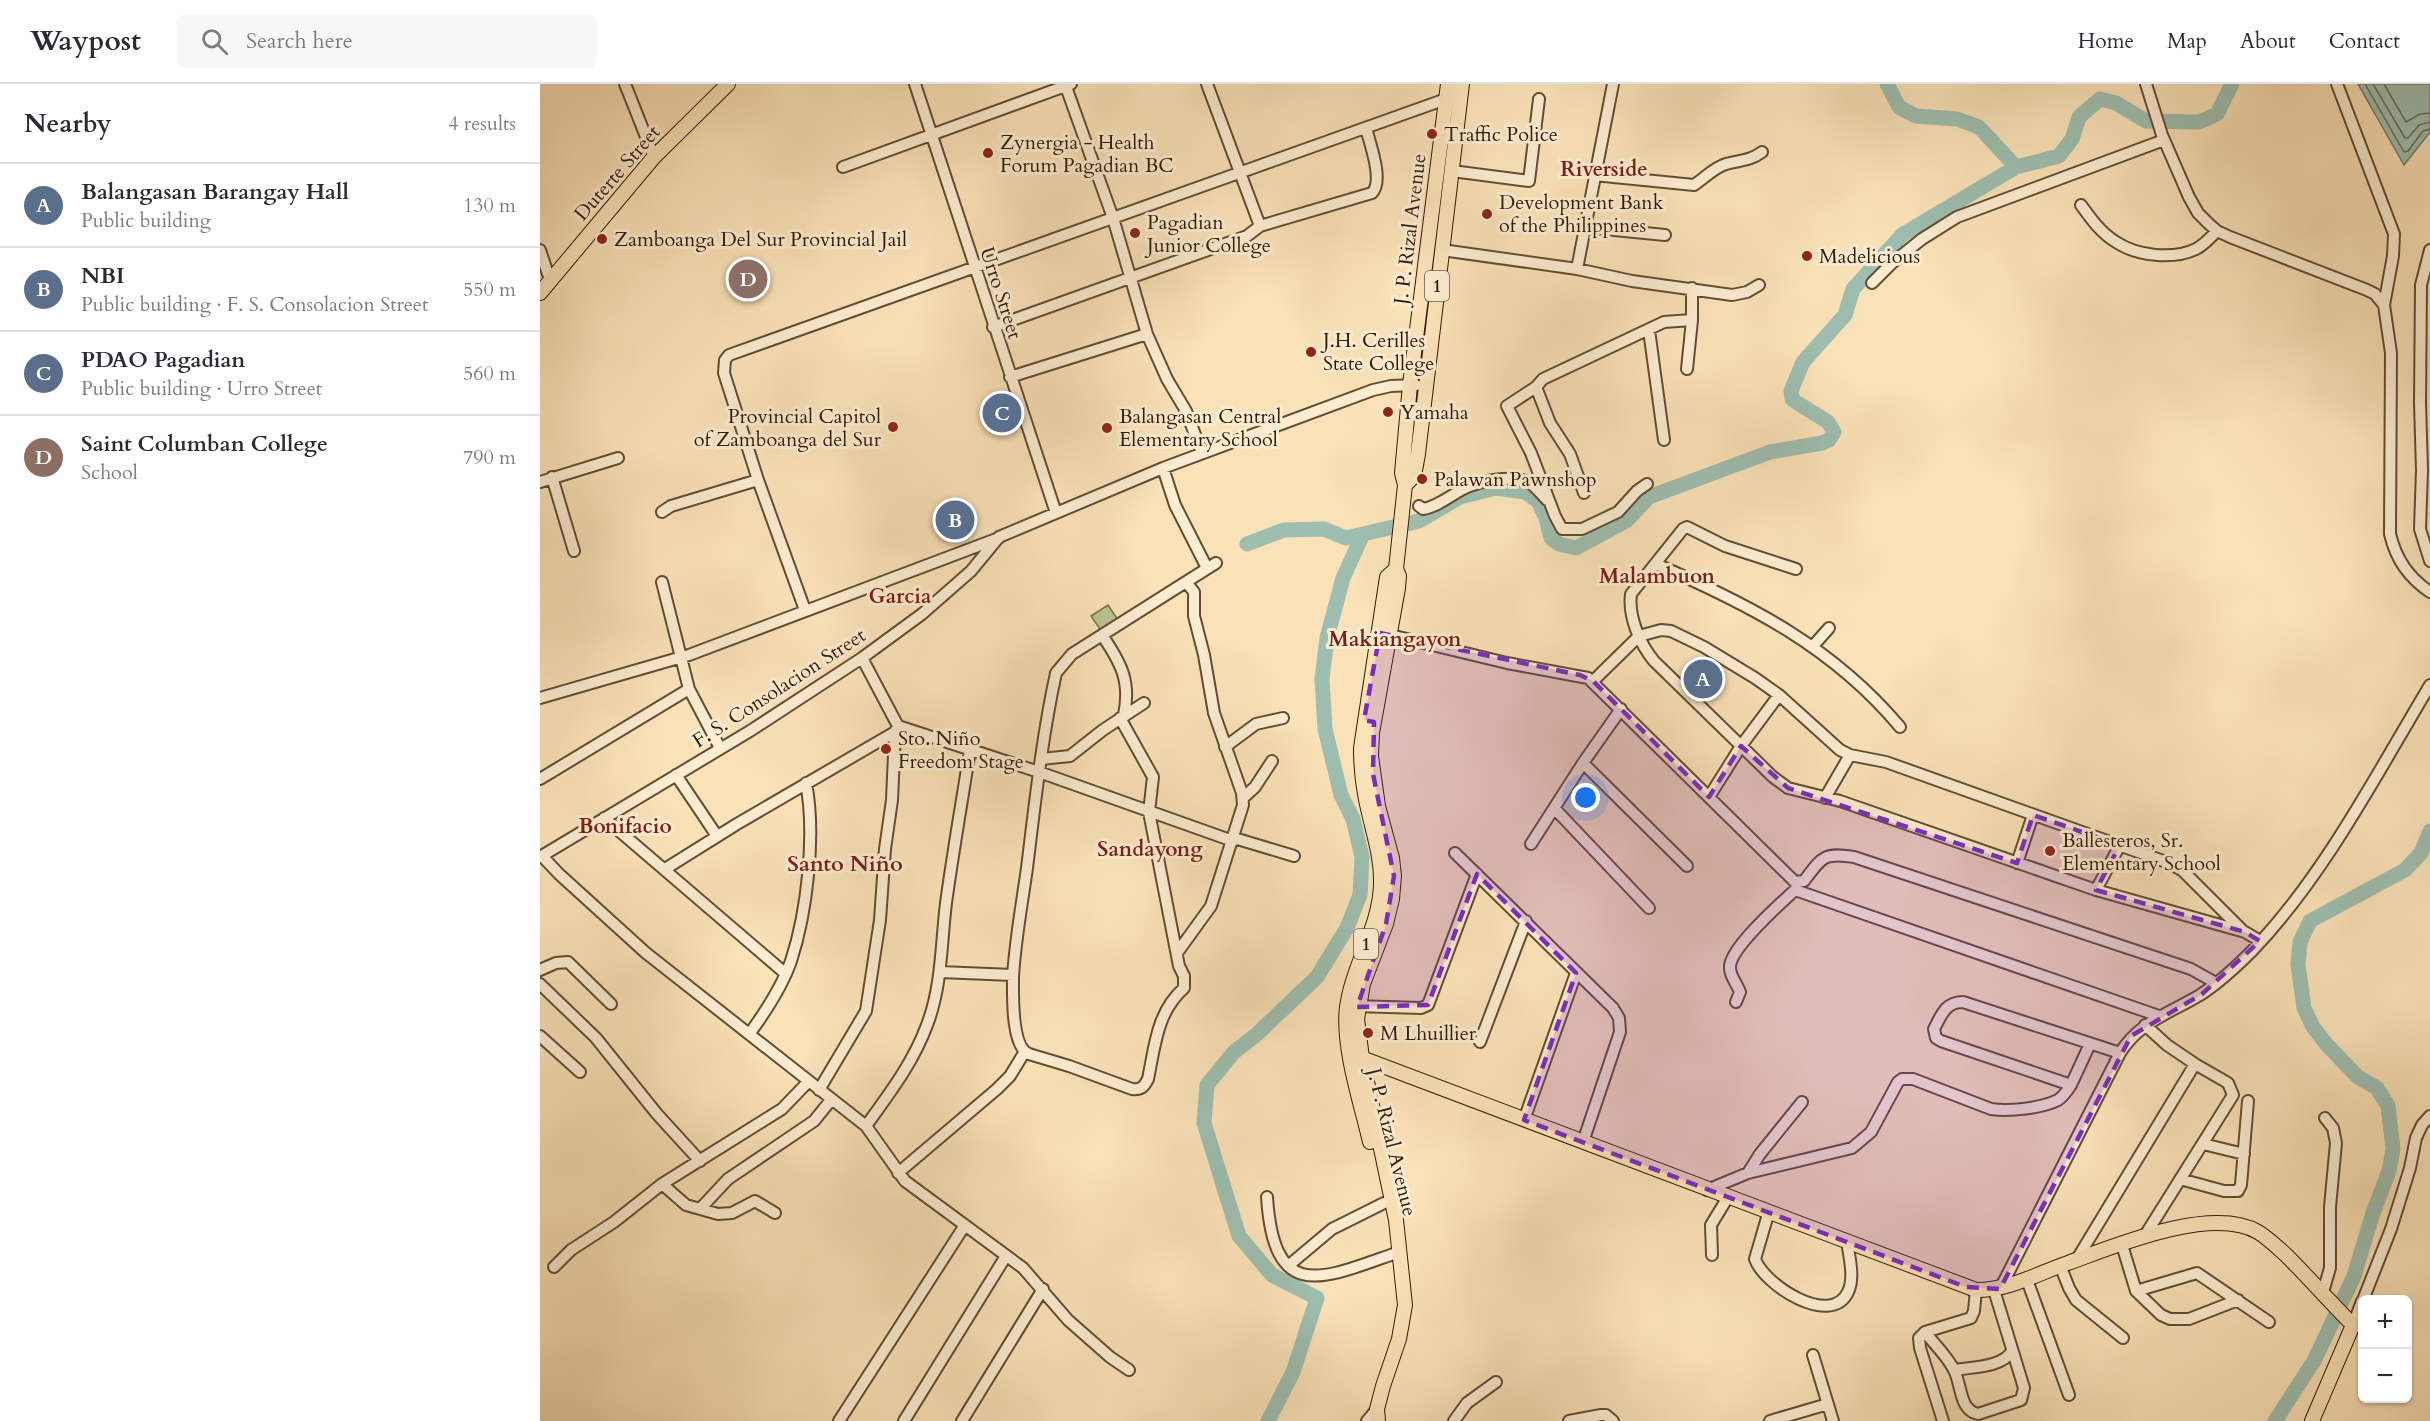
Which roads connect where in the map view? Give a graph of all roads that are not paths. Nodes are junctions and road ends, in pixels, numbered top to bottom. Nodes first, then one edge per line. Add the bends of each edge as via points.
1 (625, 84) edge
2 (728, 84) edge
3 (915, 84) edge
4 (1207, 84) edge
5 (1448, 84) edge
6 (1462, 84) edge
7 (2146, 84) edge
8 (2337, 84) edge
9 (1068, 85) edge
10 (1612, 88) edge
11 (1446, 99) junction
12 (1539, 99) dead end
13 (1461, 100) junction
14 (1366, 128) junction
15 (931, 136) junction
16 (2163, 138) junction
17 (1762, 152) dead end
18 (654, 157) junction
19 (843, 167) dead end
20 (1452, 171) junction
21 (1242, 172) junction
22 (1594, 175) junction
23 (2081, 206) dead end
24 (1113, 218) junction
25 (1260, 226) junction
26 (1584, 227) junction
27 (2217, 231) junction
28 (1665, 235) dead end
29 (540, 250) edge
30 (1442, 250) junction
31 (2430, 250) edge
32 (974, 267) junction
33 (1577, 269) junction
34 (1131, 278) junction
35 (550, 280) junction
36 (1872, 283) dead end
37 (1759, 285) dead end
38 (1692, 288) junction
39 (540, 293) edge
40 (2384, 305) junction
41 (1692, 320) junction
42 (993, 327) junction
43 (1649, 330) junction
44 (1147, 334) junction
45 (1687, 369) dead end
46 (1010, 377) junction
47 (1410, 385) junction
48 (1427, 386) junction
49 (1536, 387) junction
50 (1664, 440) dead end
51 (1202, 453) junction
52 (618, 458) dead end
53 (1163, 468) junction
54 (552, 477) junction
55 (758, 480) junction
56 (540, 482) edge
57 (1647, 484) dead end
58 (1405, 485) junction
59 (1584, 493) dead end
60 (1552, 504) junction
61 (1419, 506) dead end
62 (662, 512) dead end
63 (1056, 513) junction
64 (999, 537) junction
65 (574, 551) dead end
66 (2430, 561) edge
67 (1656, 564) junction
68 (1796, 569) dead end
69 (662, 582) dead end
70 (1186, 582) junction
71 (2430, 592) edge
72 (805, 610) junction
73 (1829, 628) dead end
74 (1386, 633) junction
75 (1102, 635) junction
76 (1639, 636) junction
77 (1813, 646) junction
78 (680, 656) junction
79 (862, 658) junction
80 (1593, 681) junction
81 (2430, 685) edge
82 (689, 689) junction
83 (1779, 695) junction
84 (540, 698) edge
85 (1144, 703) dead end
86 (1621, 710) junction
87 (1122, 716) junction
88 (1284, 718) dead end
89 (1900, 727) dead end
90 (896, 729) junction
91 (1741, 746) junction
92 (1225, 747) junction
93 (720, 748) junction
94 (970, 750) junction
95 (1850, 755) junction
96 (1041, 759) junction
97 (1272, 761) dead end
98 (1582, 763) junction
99 (1039, 772) junction
100 (676, 775) junction
101 (540, 779) edge
102 (806, 783) junction
103 (1709, 797) junction
104 (1243, 798) junction
105 (1825, 798) junction
106 (1554, 808) junction
107 (1149, 812) junction
108 (2033, 815) junction
109 (604, 818) junction
110 (717, 836) junction
111 (1233, 840) junction
112 (1531, 844) dead end
113 (2120, 844) junction
114 (1455, 853) dead end
115 (1294, 856) dead end
116 (541, 857) edge
117 (2017, 863) junction
118 (1687, 866) dead end
119 (665, 869) junction
120 (1477, 874) junction
121 (1795, 886) junction
122 (2096, 890) junction
123 (1649, 908) dead end
124 (1526, 921) junction
125 (2245, 932) junction
126 (2260, 941) junction
127 (1177, 953) junction
128 (540, 970) edge
129 (940, 972) junction
130 (1576, 973) junction
131 (786, 974) junction
132 (1013, 975) junction
133 (2216, 983) junction
134 (540, 984) edge
135 (1736, 1002) dead end
136 (611, 1004) dead end
137 (1352, 1006) junction
138 (2159, 1016) junction
139 (2145, 1025) junction
140 (750, 1033) junction
141 (540, 1036) edge
142 (1480, 1042) dead end
143 (2090, 1044) junction
144 (1024, 1053) junction
145 (2120, 1053) junction
146 (1356, 1056) junction
147 (2195, 1064) junction
148 (580, 1072) dead end
149 (808, 1082) junction
150 (2071, 1085) junction
151 (819, 1090) junction
152 (831, 1101) junction
153 (2248, 1101) dead end
154 (1802, 1102) dead end
155 (2430, 1116) edge
156 (2325, 1118) dead end
157 (1524, 1120) junction
158 (866, 1126) junction
159 (1583, 1142) junction
160 (2203, 1144) junction
161 (2244, 1154) junction
162 (700, 1161) junction
163 (898, 1173) junction
164 (1748, 1173) junction
165 (2180, 1179) junction
166 (662, 1184) junction
167 (1707, 1190) junction
168 (1267, 1197) dead end
169 (1728, 1197) junction
170 (1384, 1203) junction
171 (700, 1209) junction
172 (1769, 1211) junction
173 (775, 1213) dead end
174 (965, 1225) junction
175 (1396, 1233) junction
176 (2144, 1237) junction
177 (1847, 1241) junction
178 (2122, 1245) junction
179 (1399, 1252) junction
180 (1712, 1255) dead end
181 (1006, 1256) junction
182 (2077, 1259) junction
183 (2060, 1265) junction
184 (1288, 1266) junction
185 (554, 1267) dead end
186 (2027, 1280) junction
187 (1043, 1289) junction
188 (1997, 1289) junction
189 (1976, 1290) junction
190 (2136, 1290) junction
191 (2365, 1295) edge
192 (2327, 1298) junction
193 (2238, 1300) junction
194 (2358, 1308) edge
195 (2349, 1321) junction
196 (2269, 1322) dead end
197 (1925, 1332) junction
198 (2123, 1338) dead end
199 (2012, 1351) junction
200 (1813, 1355) dead end
201 (1129, 1370) dead end
202 (1954, 1370) junction
203 (1496, 1382) dead end
204 (2069, 1395) dead end
205 (1828, 1404) junction
206 (1378, 1415) edge
207 (839, 1421) edge
208 (904, 1421) edge
209 (962, 1421) edge
210 (1367, 1421) edge
211 (1454, 1421) edge
212 (1569, 1421) edge
213 (1613, 1421) edge
214 (1770, 1421) edge
215 (1833, 1421) edge
216 (1943, 1421) edge
217 (2312, 1421) edge

1 - 18 street
2 - 18 main road, Duterte Street
3 - 15 street, Urro Street
4 - 21 street
5 - 11 main road, J. P. Rizal Avenue / 1
6 - 13 main road, J. P. Rizal Avenue / 1
7 - 16 street
8 - 40 street via 2394,234
9 - 15 street
9 - 24 street
10 - 22 street
11 - 13 street
11 - 14 street
11 - 47 main road, J. P. Rizal Avenue / 1
12 - 20 street via 1529,181
13 - 20 main road, J. P. Rizal Avenue / 1
14 - 21 street
14 - 25 street via 1376,169 1375,190
15 - 19 street
15 - 32 street, Urro Street
16 - 27 street via 2198,213
16 - 36 street via 1958,217 1922,239
17 - 22 street via 1748,161 1716,168 1692,185
18 - 35 main road, Duterte Street
20 - 30 main road, J. P. Rizal Avenue / 1
21 - 24 street
21 - 25 street
22 - 26 street
23 - 27 street via 2116,243 2137,251 2184,254 2199,248
24 - 32 street
24 - 34 street
25 - 34 street via 1247,236
26 - 28 street
26 - 33 street
27 - 40 street via 2367,290
29 - 35 street
30 - 33 street
30 - 48 main road, J. P. Rizal Avenue / 1
31 - 66 street via 2421,285 2420,403 2420,529
32 - 42 street, Urro Street
32 - 55 street via 729,355 724,373
33 - 38 street
34 - 42 street
34 - 44 street
35 - 39 main road, Duterte Street
37 - 38 street via 1732,295
38 - 41 street
40 - 71 street via 2391,353 2390,534 2402,565
41 - 43 street via 1664,322
41 - 45 street
42 - 46 street, Urro Street
43 - 49 street via 1543,379
43 - 50 street
44 - 46 street
44 - 51 street via 1186,411
46 - 63 street, Urro Street
47 - 48 street, F. S. Consolacion Street
47 - 51 street, F. S. Consolacion Street via 1373,390
47 - 58 main road, J. P. Rizal Avenue / 1 via 1401,473
48 - 58 main road, J. P. Rizal Avenue / 1 via 1414,476
49 - 59 street via 1550,423 1570,454
49 - 60 street via 1507,407
51 - 53 street, F. S. Consolacion Street
52 - 54 street
53 - 63 street, F. S. Consolacion Street
53 - 70 street via 1174,505 1212,566
54 - 56 street
54 - 65 street
55 - 62 street
55 - 72 street
57 - 60 street via 1618,512 1582,529 1562,529
58 - 74 main road, J. P. Rizal Avenue / 1 via 1396,568 1387,577
60 - 61 street via 1530,483 1508,480 1485,481 1430,508
63 - 64 street, F. S. Consolacion Street
64 - 72 street
64 - 79 street, F. S. Consolacion Street via 971,571
67 - 68 street via 1687,527 1725,546
67 - 76 street via 1631,594
67 - 77 street via 1729,597
69 - 78 street
70 - 75 street
70 - 92 street via 1194,592 1194,616
72 - 78 street
73 - 77 street
74 - 80 street
74 - 137 main road, J. P. Rizal Avenue / 1 via 1369,721 1373,774 1394,876 1392,898 1386,924
75 - 87 street via 1121,665 1126,688
75 - 96 street via 1072,654 1056,673
76 - 80 street
76 - 83 street via 1661,630 1682,635
76 - 91 street via 1654,662
77 - 89 street via 1871,695
78 - 82 street
78 - 84 street
79 - 90 street
79 - 93 street, F. S. Consolacion Street
80 - 86 street
81 - 126 street via 2303,892
82 - 93 street
82 - 101 street
83 - 91 street
83 - 95 street via 1832,744
85 - 87 street
86 - 98 street
86 - 103 street
87 - 96 street via 1070,756
87 - 107 street via 1153,777
88 - 92 street via 1256,724
90 - 94 street
90 - 102 street
90 - 151 street via 880,920 866,1011
91 - 103 street
91 - 105 street via 1782,784
92 - 104 street
93 - 100 street, F. S. Consolacion Street
94 - 99 street
94 - 129 street via 948,887
95 - 105 street
95 - 108 street via 1886,762
96 - 99 street
97 - 104 street
98 - 106 street
98 - 118 street
99 - 107 street
99 - 132 street
100 - 109 street, F. S. Consolacion Street
100 - 110 street
102 - 110 street
102 - 131 street via 810,841 804,904
103 - 121 street
104 - 111 street
105 - 117 street
106 - 112 street
106 - 123 street
107 - 111 street
107 - 127 street
108 - 113 street
108 - 117 street
109 - 116 street, F. S. Consolacion Street
109 - 119 street
110 - 119 street
111 - 115 street
111 - 127 street via 1211,906
113 - 122 street
113 - 125 street via 2183,871
114 - 120 street
116 - 140 street via 646,953
117 - 122 street
119 - 131 street
120 - 124 street
120 - 137 street via 1428,1005
121 - 133 street via 1825,856 1854,857 2191,969
121 - 135 street via 1732,960 1730,969 1740,992
121 - 138 street via 1886,923
122 - 125 street
124 - 130 street
124 - 142 street
125 - 126 street
126 - 133 street via 2234,970
127 - 144 street via 1184,988 1162,1017 1148,1079 1142,1088 1132,1089
128 - 136 street via 568,962
129 - 132 street
129 - 158 street via 935,1001 918,1047 902,1077
130 - 157 street
130 - 159 street via 1613,1008 1621,1023
131 - 140 street
132 - 144 street via 1016,1035
133 - 138 street
134 - 162 street via 596,1038
137 - 146 main road, J. P. Rizal Avenue / 1
138 - 139 street
139 - 145 street via 2131,1036
139 - 147 street
140 - 149 street
141 - 148 street
143 - 145 street
143 - 150 street
143 - 150 street via 1963,1002 1952,1003 1945,1009 1934,1029 1941,1041
144 - 163 street via 997,1089
145 - 188 street
146 - 157 main road
146 - 170 main road, J. P. Rizal Avenue / 1
146 - 175 main road, J. P. Rizal Avenue / 1
147 - 160 street via 2232,1089 2231,1100
147 - 182 street
149 - 151 street
149 - 162 street via 782,1109
150 - 164 street via 2058,1100 2002,1110 1913,1079 1902,1079 1871,1132 1852,1148
151 - 152 street
152 - 158 street
152 - 171 street via 814,1121 728,1179
153 - 161 street
154 - 164 street
155 - 191 street via 2416,1137 2391,1229
156 - 192 street via 2333,1128 2336,1143
157 - 159 main road
158 - 163 street
159 - 167 main road
160 - 161 street
160 - 165 street
161 - 165 street via 2241,1185 2234,1192
162 - 166 street
163 - 174 street
164 - 167 street
165 - 176 street
166 - 171 street via 682,1203
166 - 185 street via 571,1250
167 - 169 main road
168 - 184 street via 1273,1239
169 - 172 main road
169 - 180 street via 1711,1225
170 - 175 main road, J. P. Rizal Avenue / 1
170 - 184 street via 1332,1229
171 - 173 street via 732,1213 755,1201
172 - 177 main road
172 - 177 street via 1755,1258 1774,1284 1797,1298 1823,1306 1840,1302 1847,1295
174 - 181 street
174 - 207 street
175 - 179 main road, J. P. Rizal Avenue / 1
176 - 178 main road
176 - 192 main road via 2210,1222 2257,1231
177 - 189 main road
178 - 182 main road
178 - 190 street
179 - 184 street via 1345,1271 1315,1276 1296,1273
179 - 206 main road, J. P. Rizal Avenue / 1 via 1404,1278 1404,1321
181 - 187 street
181 - 208 street
182 - 183 main road
183 - 186 main road
183 - 198 street via 2076,1300
186 - 188 main road
186 - 204 street
187 - 201 street via 1068,1320
187 - 209 street
188 - 189 main road
188 - 199 street
189 - 197 street via 1971,1318
190 - 193 street via 2198,1272
190 - 193 street via 2161,1315 2179,1320
192 - 195 main road
193 - 196 street
194 - 195 street
195 - 217 main road
197 - 202 street
197 - 216 street via 1919,1338 1920,1348
199 - 202 street via 1994,1363
199 - 202 street via 2024,1388 2016,1403 1978,1414 1972,1412 1965,1404
200 - 205 street
203 - 211 street via 1467,1403
205 - 214 street
205 - 215 street
206 - 210 street
212 - 213 street via 1601,1415

